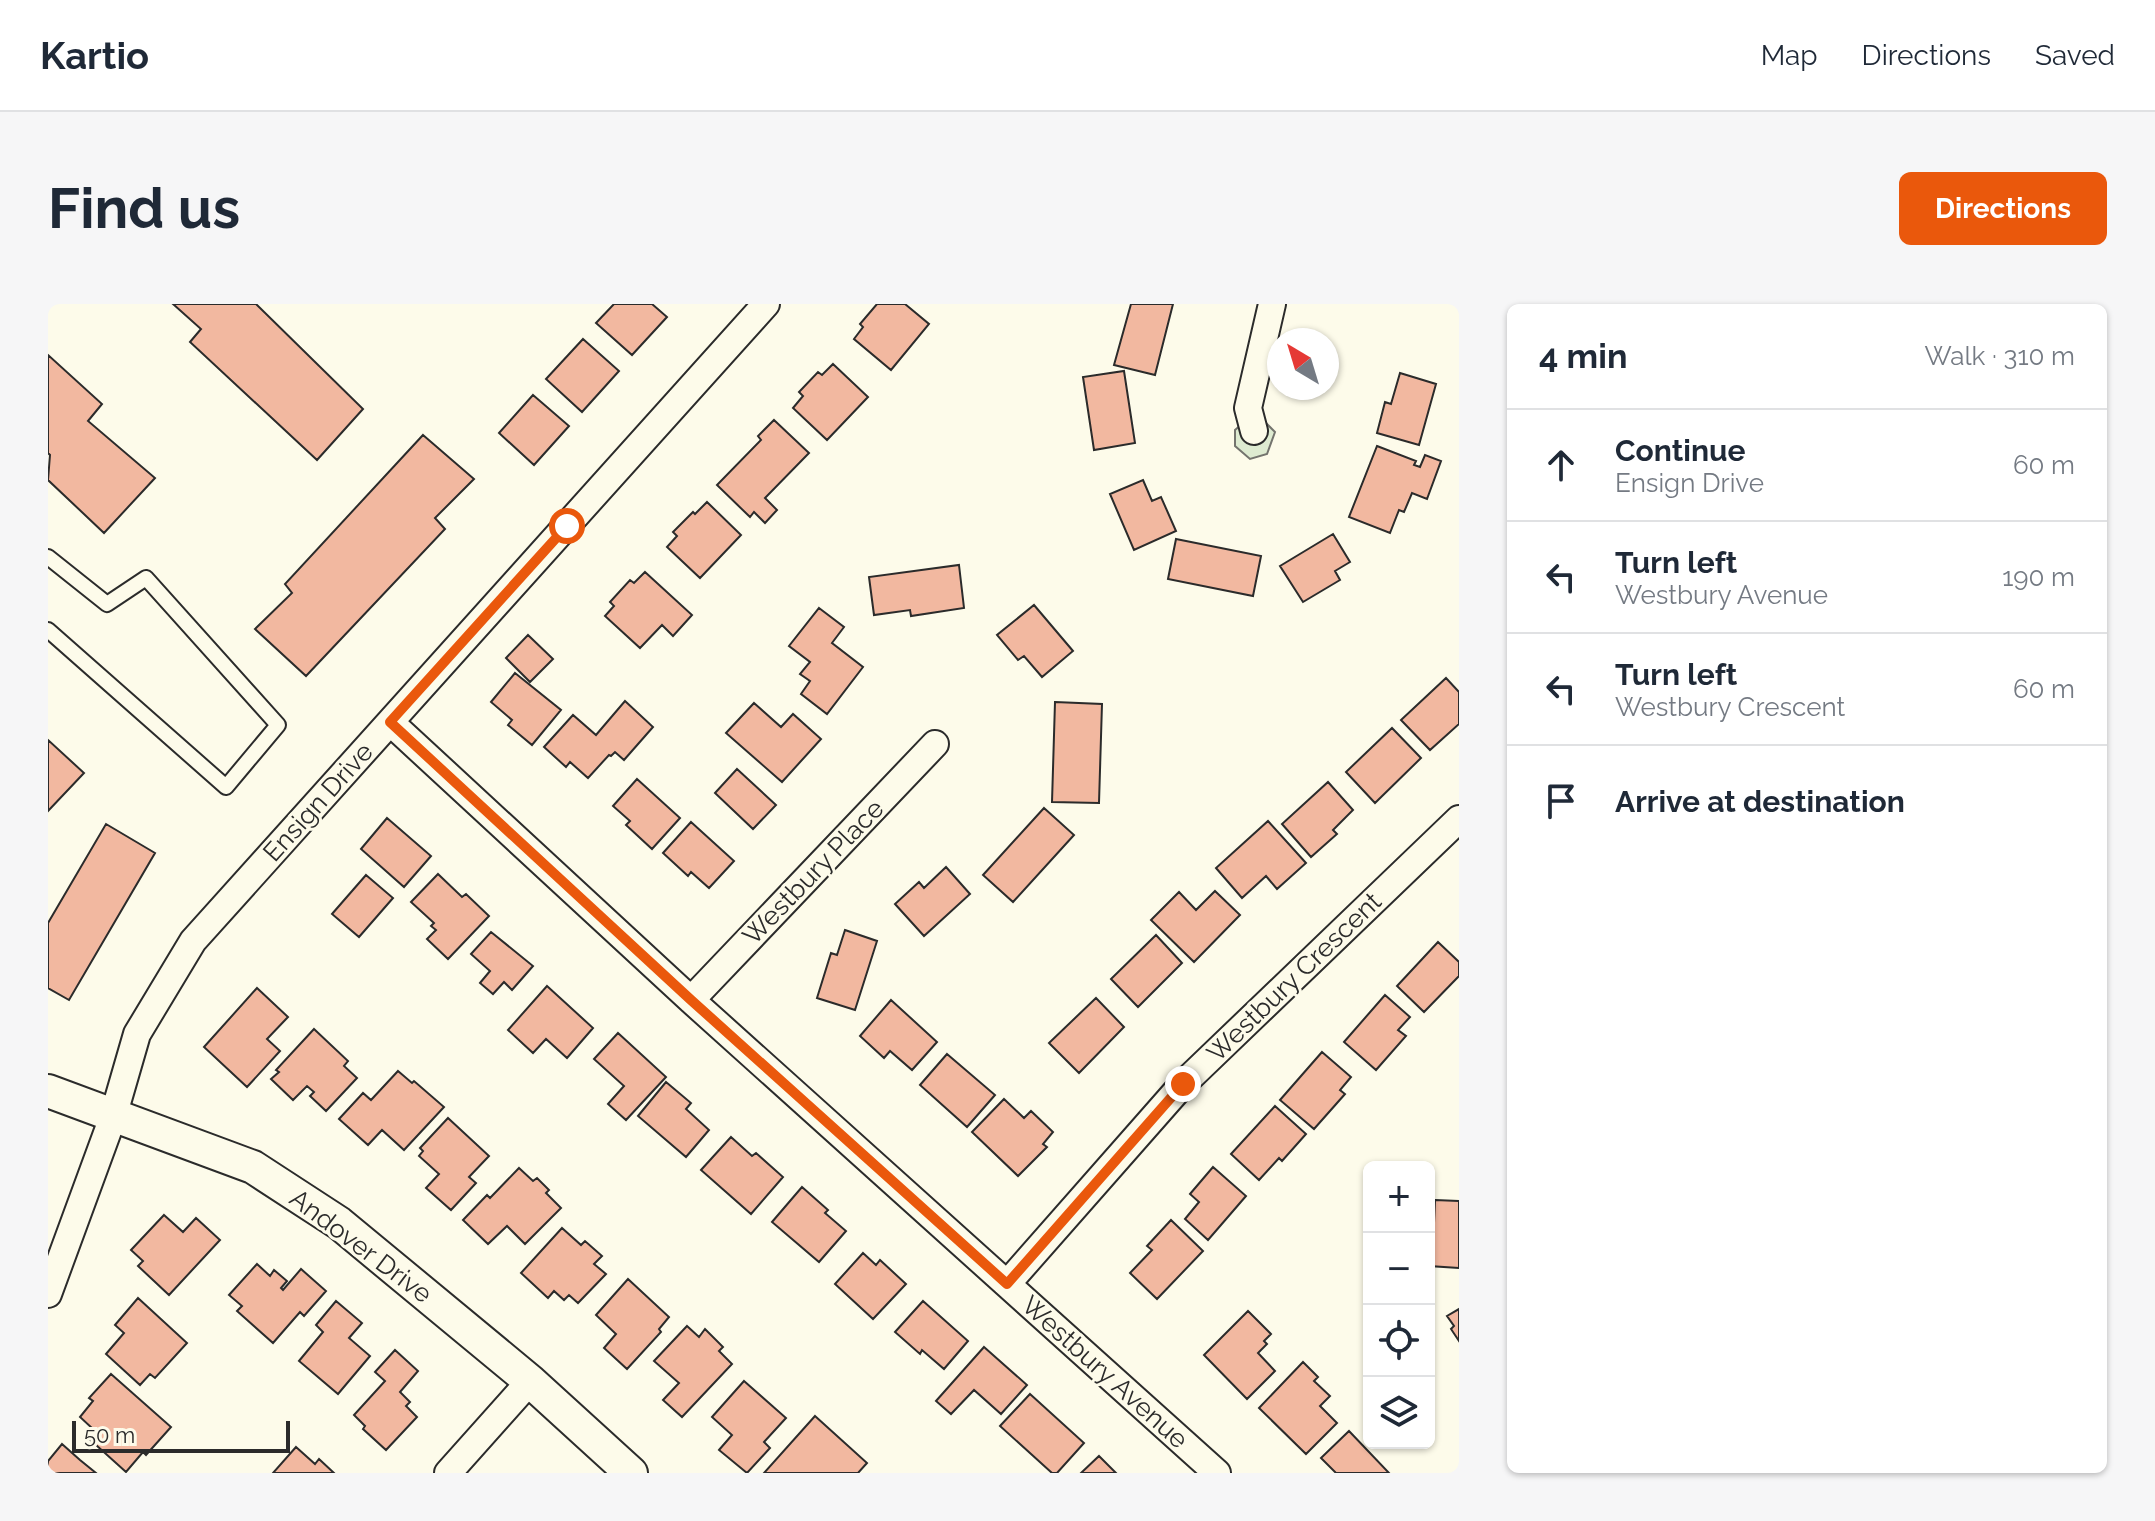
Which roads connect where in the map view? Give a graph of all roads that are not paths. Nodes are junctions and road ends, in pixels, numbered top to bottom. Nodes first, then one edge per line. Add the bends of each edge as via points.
1 (766, 304) edge
2 (1272, 304) edge
3 (1254, 431) dead end
4 (48, 557) edge
5 (48, 630) edge
6 (390, 722) junction
7 (935, 744) dead end
8 (1459, 819) edge
9 (691, 1000) junction
10 (48, 1091) edge
11 (113, 1117) junction
12 (1007, 1284) junction
13 (48, 1294) edge
14 (530, 1381) junction
15 (448, 1473) edge
16 (631, 1473) edge
17 (1217, 1473) edge

1 - 6 street, Ensign Drive
2 - 3 street via 1248,408
4 - 5 lane via 107,604 146,578 278,725 226,787
6 - 9 street, Westbury Avenue
6 - 11 street, Ensign Drive via 193,941 137,1034
7 - 9 street, Westbury Place
8 - 12 street, Westbury Crescent via 1183,1084
9 - 12 street, Westbury Avenue
10 - 11 street, Andover Drive
11 - 13 street, Ensign Drive
11 - 14 street, Andover Drive via 253,1167 339,1223
12 - 17 street, Westbury Avenue
14 - 15 street
14 - 16 street, Andover Drive

